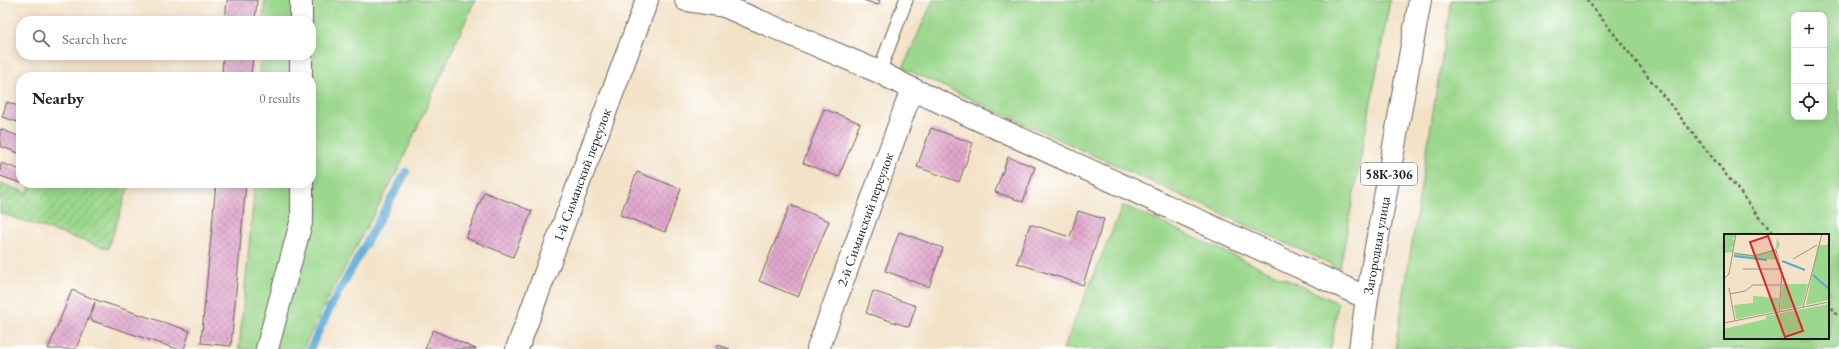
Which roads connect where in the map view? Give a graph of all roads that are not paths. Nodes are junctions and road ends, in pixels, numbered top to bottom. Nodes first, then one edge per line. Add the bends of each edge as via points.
1 (301, 0) edge
2 (647, 0) edge
3 (686, 0) edge
4 (906, 0) edge
5 (1420, 0) edge
6 (301, 16) edge
7 (301, 60) edge
8 (301, 72) edge
9 (879, 72) junction
10 (912, 89) junction
11 (302, 188) edge
12 (1367, 298) junction
13 (267, 349) edge
14 (517, 349) edge
15 (818, 349) edge
16 (1360, 349) edge

1 - 6 main road
2 - 14 main road, 1-й Симанский переулок
3 - 9 main road via 724,6
4 - 9 lane
5 - 12 main road, Загородная улица / 58К-306
7 - 8 main road
9 - 10 main road
10 - 12 main road
10 - 15 main road, 2-й Симанский переулок
11 - 13 main road via 302,219
12 - 16 main road, Загородная улица / 58К-306

